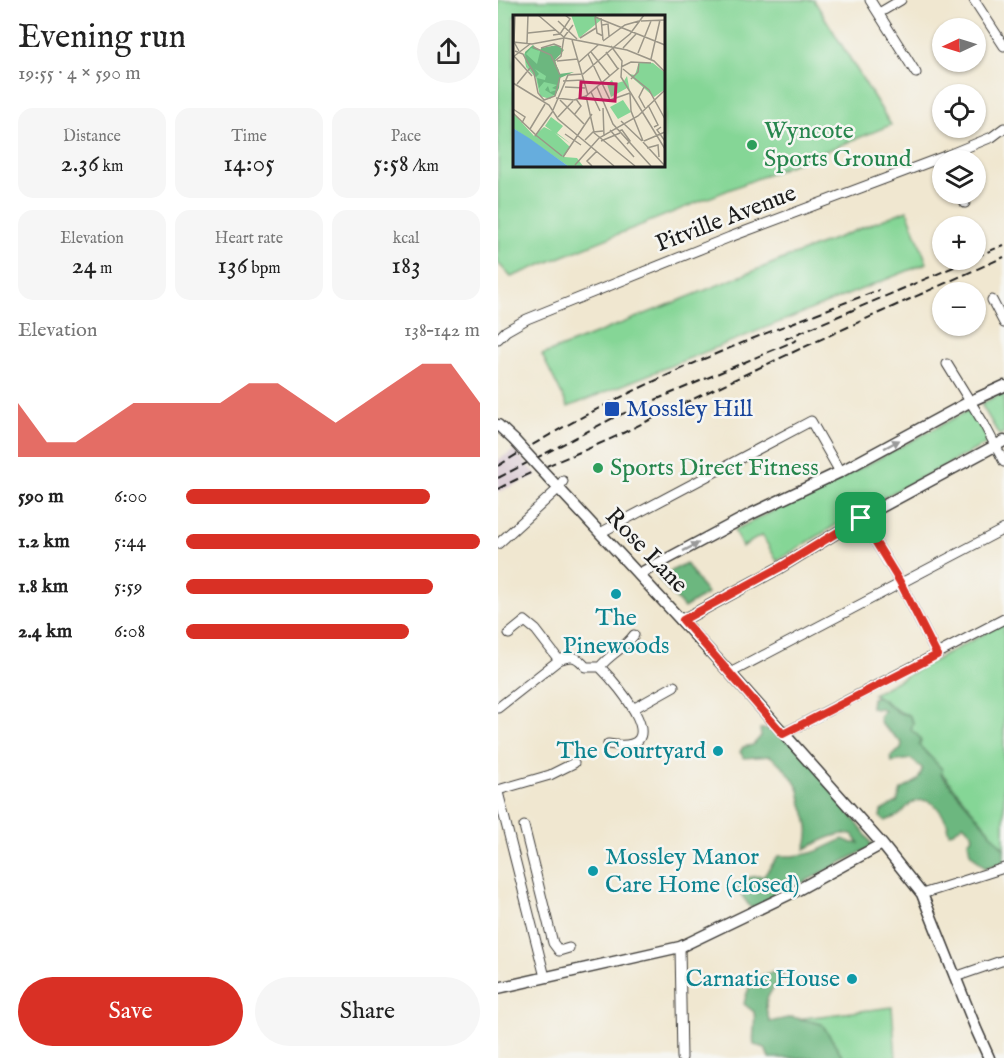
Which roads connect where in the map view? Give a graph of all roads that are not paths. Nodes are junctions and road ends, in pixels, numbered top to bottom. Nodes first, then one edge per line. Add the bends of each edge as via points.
1 (870, 0) edge
2 (901, 0) edge
3 (974, 0) edge
4 (879, 13) junction
5 (1004, 46) edge
6 (916, 74) dead end
7 (1004, 128) edge
8 (965, 150) edge
9 (932, 164) edge
10 (992, 300) dead end
11 (498, 323) edge
12 (1004, 324) edge
13 (506, 331) junction
14 (498, 339) edge
15 (947, 364) dead end
16 (1004, 386) edge
17 (971, 401) junction
18 (498, 424) edge
19 (999, 443) edge
20 (1004, 462) edge
21 (840, 472) junction
22 (561, 485) junction
23 (861, 518) junction
24 (1004, 529) edge
25 (600, 533) junction
26 (498, 544) edge
27 (639, 574) junction
28 (900, 582) junction
29 (1004, 619) edge
30 (683, 620) junction
31 (509, 634) dead end
32 (634, 640) dead end
33 (937, 655) junction
34 (559, 660) junction
35 (600, 668) junction
36 (730, 673) junction
37 (674, 687) dead end
38 (498, 708) edge
39 (633, 709) junction
40 (783, 734) junction
41 (608, 744) dead end
42 (574, 763) dead end
43 (498, 791) edge
44 (501, 819) edge
45 (524, 826) dead end
46 (882, 844) junction
47 (533, 864) junction
48 (517, 868) junction
49 (1004, 868) edge
50 (922, 894) junction
51 (553, 943) junction
52 (680, 947) junction
53 (537, 948) junction
54 (569, 948) dead end
55 (1004, 960) edge
56 (545, 977) junction
57 (955, 977) junction
58 (498, 988) edge
59 (682, 1058) edge
60 (989, 1058) edge

1 - 4 street
2 - 4 street
3 - 5 street
4 - 6 street
7 - 8 street, Pitville Avenue
9 - 13 street, Pitville Avenue via 730,237
10 - 12 street
11 - 13 street
13 - 14 street, Pitville Avenue
15 - 17 street
16 - 17 street
17 - 19 street
21 -> 17 street
18 - 22 street, Rose Lane, bridge via 549,478
19 - 20 street
19 - 23 street
21 - 25 street via 812,421
27 -> 21 street
22 - 25 street, Rose Lane
22 - 26 street
23 - 28 street
23 - 30 street
24 - 28 street
25 - 27 street, Rose Lane
27 - 30 street, Rose Lane
28 - 33 street
28 - 36 street
29 - 33 street
30 - 36 street, Rose Lane
31 - 34 street via 525,621
32 - 35 street via 615,651
33 - 40 street
34 - 35 street via 570,655 586,668
34 - 38 street
35 - 39 street
36 - 40 street, Rose Lane
37 - 39 street
39 - 41 street via 642,736 629,745
40 - 46 street, Rose Lane
42 - 43 street
43 - 44 street
44 - 48 street
45 - 47 street
46 - 50 street, Rose Lane
46 - 52 street
47 - 48 street
47 - 51 street
48 - 53 street
49 - 50 street
50 - 57 street, Rose Lane
51 - 53 street
51 - 54 street via 559,951
52 - 56 street
52 - 59 street
53 - 56 street
55 - 57 street
56 - 58 street
57 - 60 street, Rose Lane

